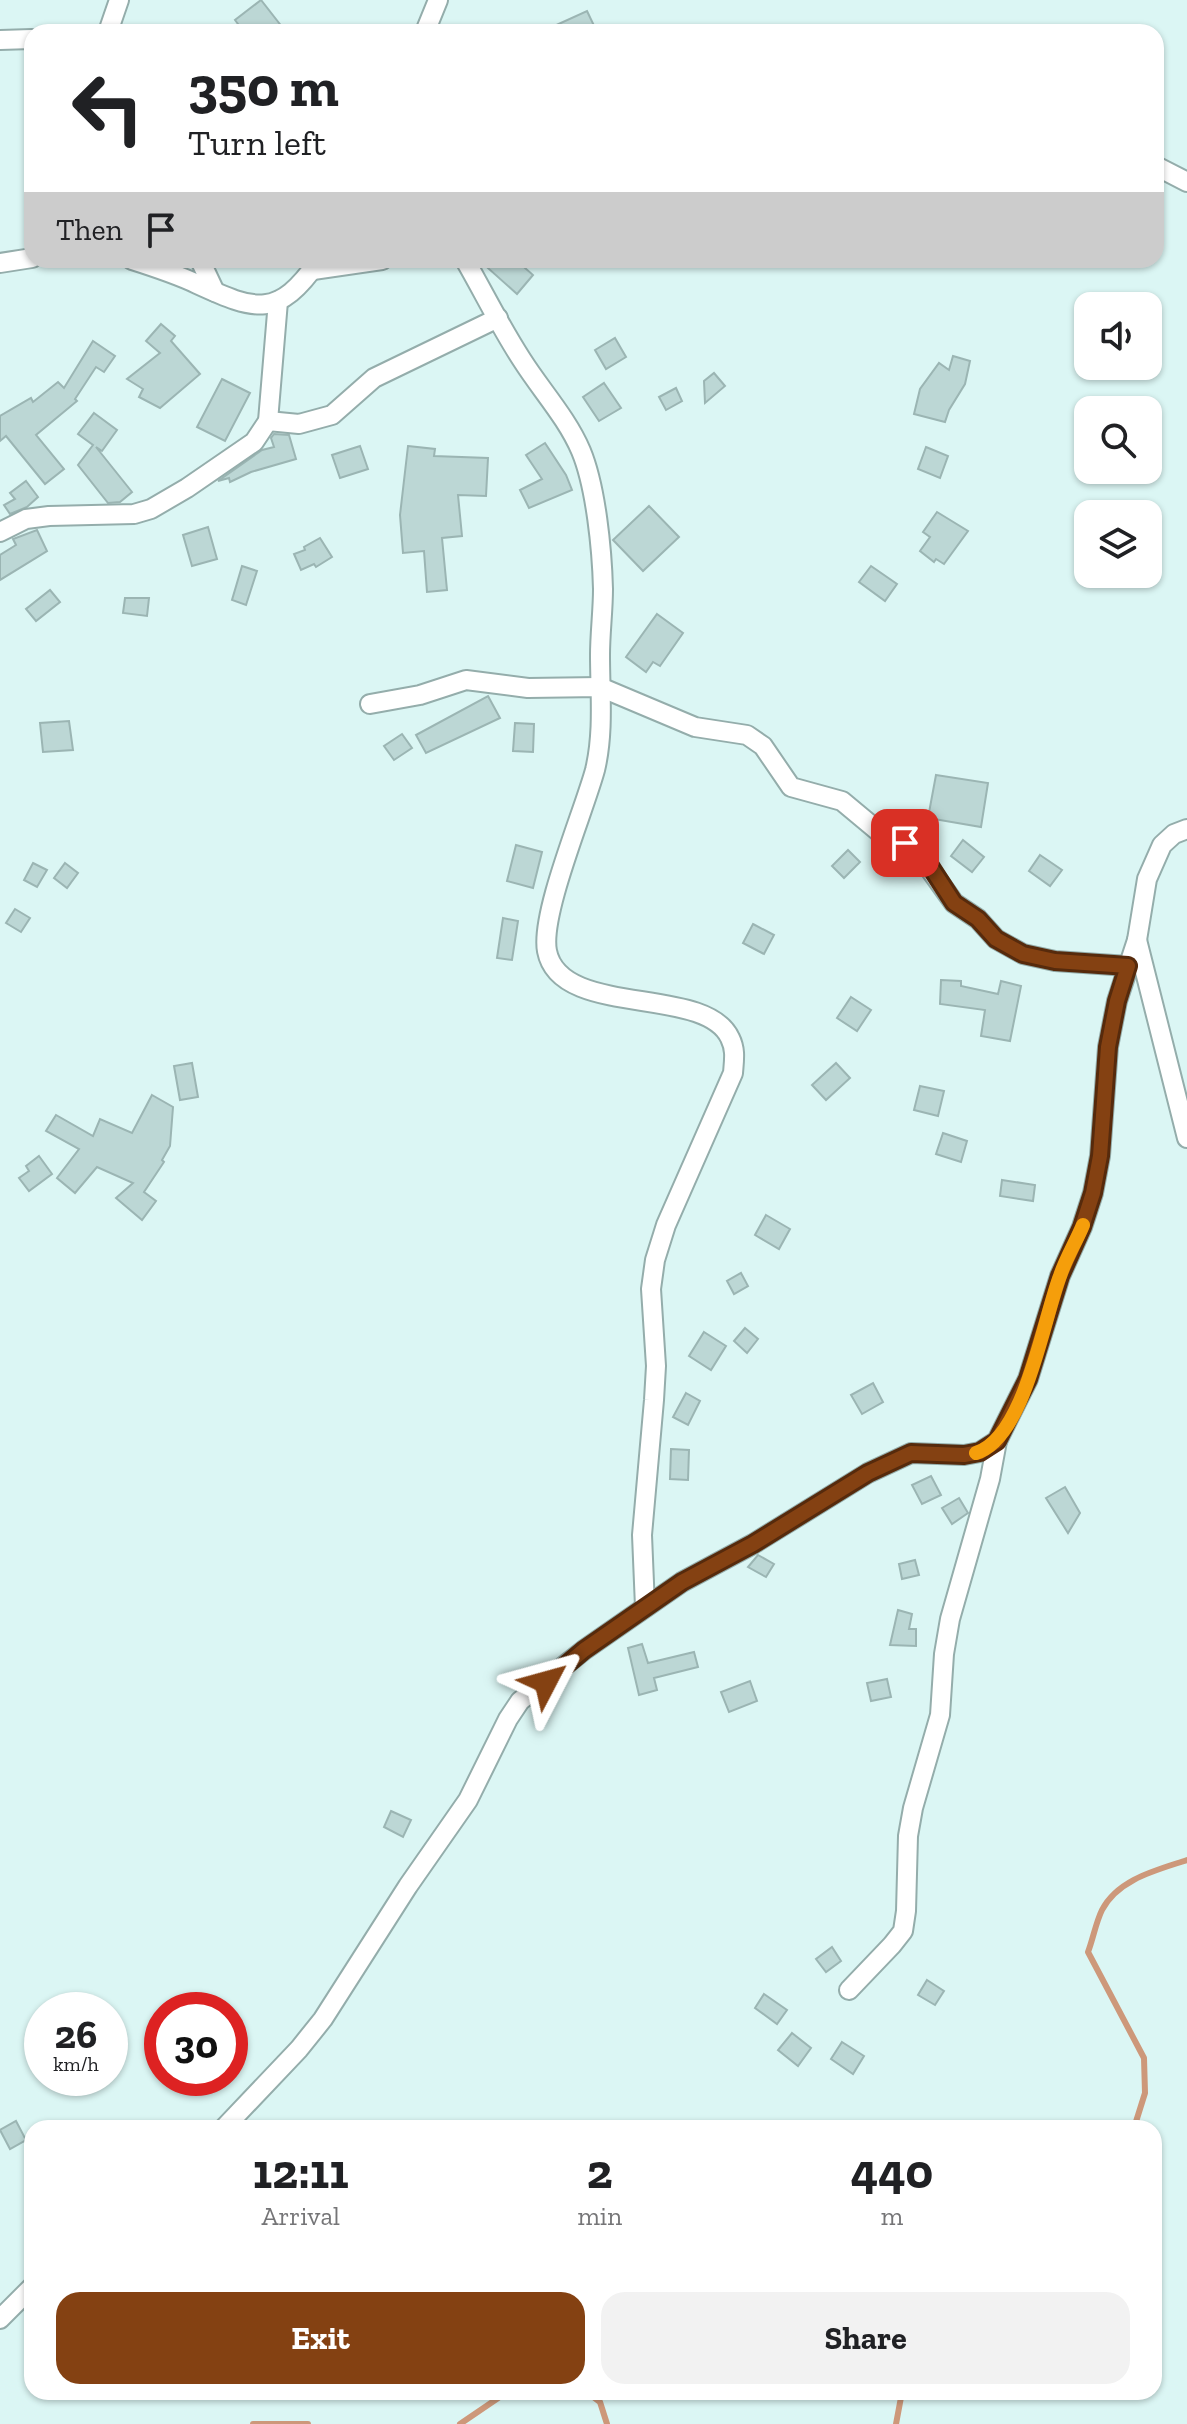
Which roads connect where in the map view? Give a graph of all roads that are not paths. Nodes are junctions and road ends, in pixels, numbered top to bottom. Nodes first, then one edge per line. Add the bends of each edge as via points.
1 (119, 0) edge
2 (438, 0) edge
3 (111, 24) edge
4 (428, 24) edge
5 (24, 39) edge
6 (0, 40) edge
7 (1164, 170) edge
8 (1187, 182) edge
9 (24, 259) edge
10 (0, 263) edge
11 (153, 268) edge
12 (204, 268) edge
13 (313, 268) edge
14 (470, 268) edge
15 (215, 292) junction
16 (278, 301) junction
17 (498, 318) junction
18 (268, 421) junction
19 (0, 532) edge
20 (600, 687) junction
21 (370, 704) dead end
22 (1187, 829) edge
23 (1137, 940) junction
24 (1128, 966) junction
25 (1187, 1138) edge
26 (997, 1441) junction
27 (645, 1607) junction
28 (849, 1990) dead end
29 (232, 2120) edge
30 (24, 2295) edge
31 (0, 2319) edge

1 - 3 street
2 - 4 street
5 - 6 street
7 - 8 street
9 - 10 street
11 - 15 street
12 - 15 street
13 - 16 street
14 - 17 street
15 - 16 street via 246,305
16 - 18 street
17 - 18 street via 374,378 332,415 299,424
17 - 20 street via 571,430 589,476 603,590
18 - 19 street via 254,442 151,509 26,519
20 - 21 street via 528,688 466,680
20 - 24 street via 695,727 755,739 791,787 842,801 878,831 905,843 930,866 954,903 1023,954
20 - 27 street via 600,744 557,891 547,953 555,968 589,990 687,1009 711,1020 729,1035 735,1053 733,1073 655,1260 651,1289 656,1366 642,1535
22 - 23 street via 1162,845 1154,861
23 - 24 street
23 - 25 street
24 - 26 street via 1108,1047 1093,1193 1028,1379
26 - 27 street via 964,1455 911,1453 892,1460
26 - 28 street via 950,1619 940,1715 913,1808 903,1931
27 - 29 street via 520,1701 468,1800 323,2019
30 - 31 street

